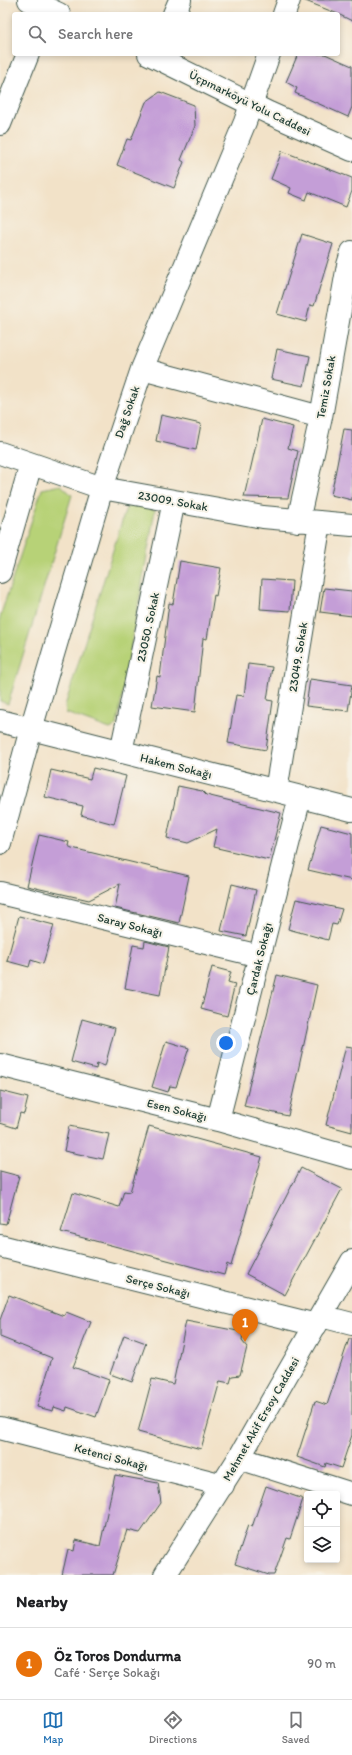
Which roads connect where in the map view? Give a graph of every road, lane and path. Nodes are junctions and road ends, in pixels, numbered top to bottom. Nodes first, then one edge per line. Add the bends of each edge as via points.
1 (180, 0) edge
2 (289, 0) edge
3 (175, 12) edge
4 (285, 12) edge
5 (27, 56) edge
6 (156, 56) edge
7 (268, 56) edge
8 (251, 104) junction
9 (0, 124) edge
10 (352, 150) edge
11 (352, 252) edge
12 (142, 369) junction
13 (321, 417) junction
14 (0, 453) edge
15 (31, 464) junction
16 (102, 488) junction
17 (174, 501) junction
18 (298, 521) junction
19 (320, 522) junction
20 (352, 525) edge
21 (0, 572) edge
22 (0, 721) edge
23 (30, 729) junction
24 (121, 752) junction
25 (276, 791) junction
26 (300, 797) junction
27 (352, 810) edge
28 (0, 843) edge
29 (0, 893) edge
30 (260, 956) junction
31 (0, 1065) edge
32 (218, 1120) junction
33 (352, 1158) edge
34 (0, 1246) edge
35 (352, 1261) edge
36 (319, 1320) junction
37 (352, 1324) edge
38 (0, 1428) edge
39 (239, 1458) junction
40 (223, 1485) junction
41 (352, 1494) edge
42 (165, 1575) edge

1 - 3 street
2 - 4 street
5 - 9 street
6 - 8 street, Üçpınarköyü Yolu Caddesi
7 - 8 street, Dağ Sokak
8 - 10 street, Üçpınarköyü Yolu Caddesi
8 - 12 street, Dağ Sokak
11 - 13 street, Temiz Sokak
12 - 13 street
12 - 16 street, Dağ Sokak
13 - 18 street, Temiz Sokak
14 - 15 street, 23009. Sokak
15 - 16 street, 23009. Sokak
15 - 21 street
16 - 17 street, 23009. Sokak
16 - 23 street, Dağ Sokak
17 - 18 street, 23009. Sokak via 263,518
17 - 24 street, 23050. Sokak
18 - 19 street, 23009. Sokak
19 - 20 street, 23009. Sokak
19 - 25 street, 23049. Sokak
22 - 23 street, Hakem Sokağı
23 - 24 street, Hakem Sokağı
23 - 28 street, Dağ Sokak
24 - 25 street, Hakem Sokağı
25 - 26 street, Hakem Sokağı
26 - 27 street, Hakem Sokağı
26 - 30 street, Çardak Sokağı
29 - 30 street, Saray Sokağı
30 - 32 street, Çardak Sokağı
31 - 32 street, Esen Sokağı
32 - 33 street, Esen Sokağı
34 - 36 street, Serçe Sokağı
35 - 36 street, Mehmet Akif Ersoy Caddesi
36 - 37 street, Serçe Sokağı
36 - 39 street, Mehmet Akif Ersoy Caddesi
38 - 40 street, Ketenci Sokağı
39 - 40 street, Mehmet Akif Ersoy Caddesi
39 - 41 street
40 - 42 street, Mehmet Akif Ersoy Caddesi

